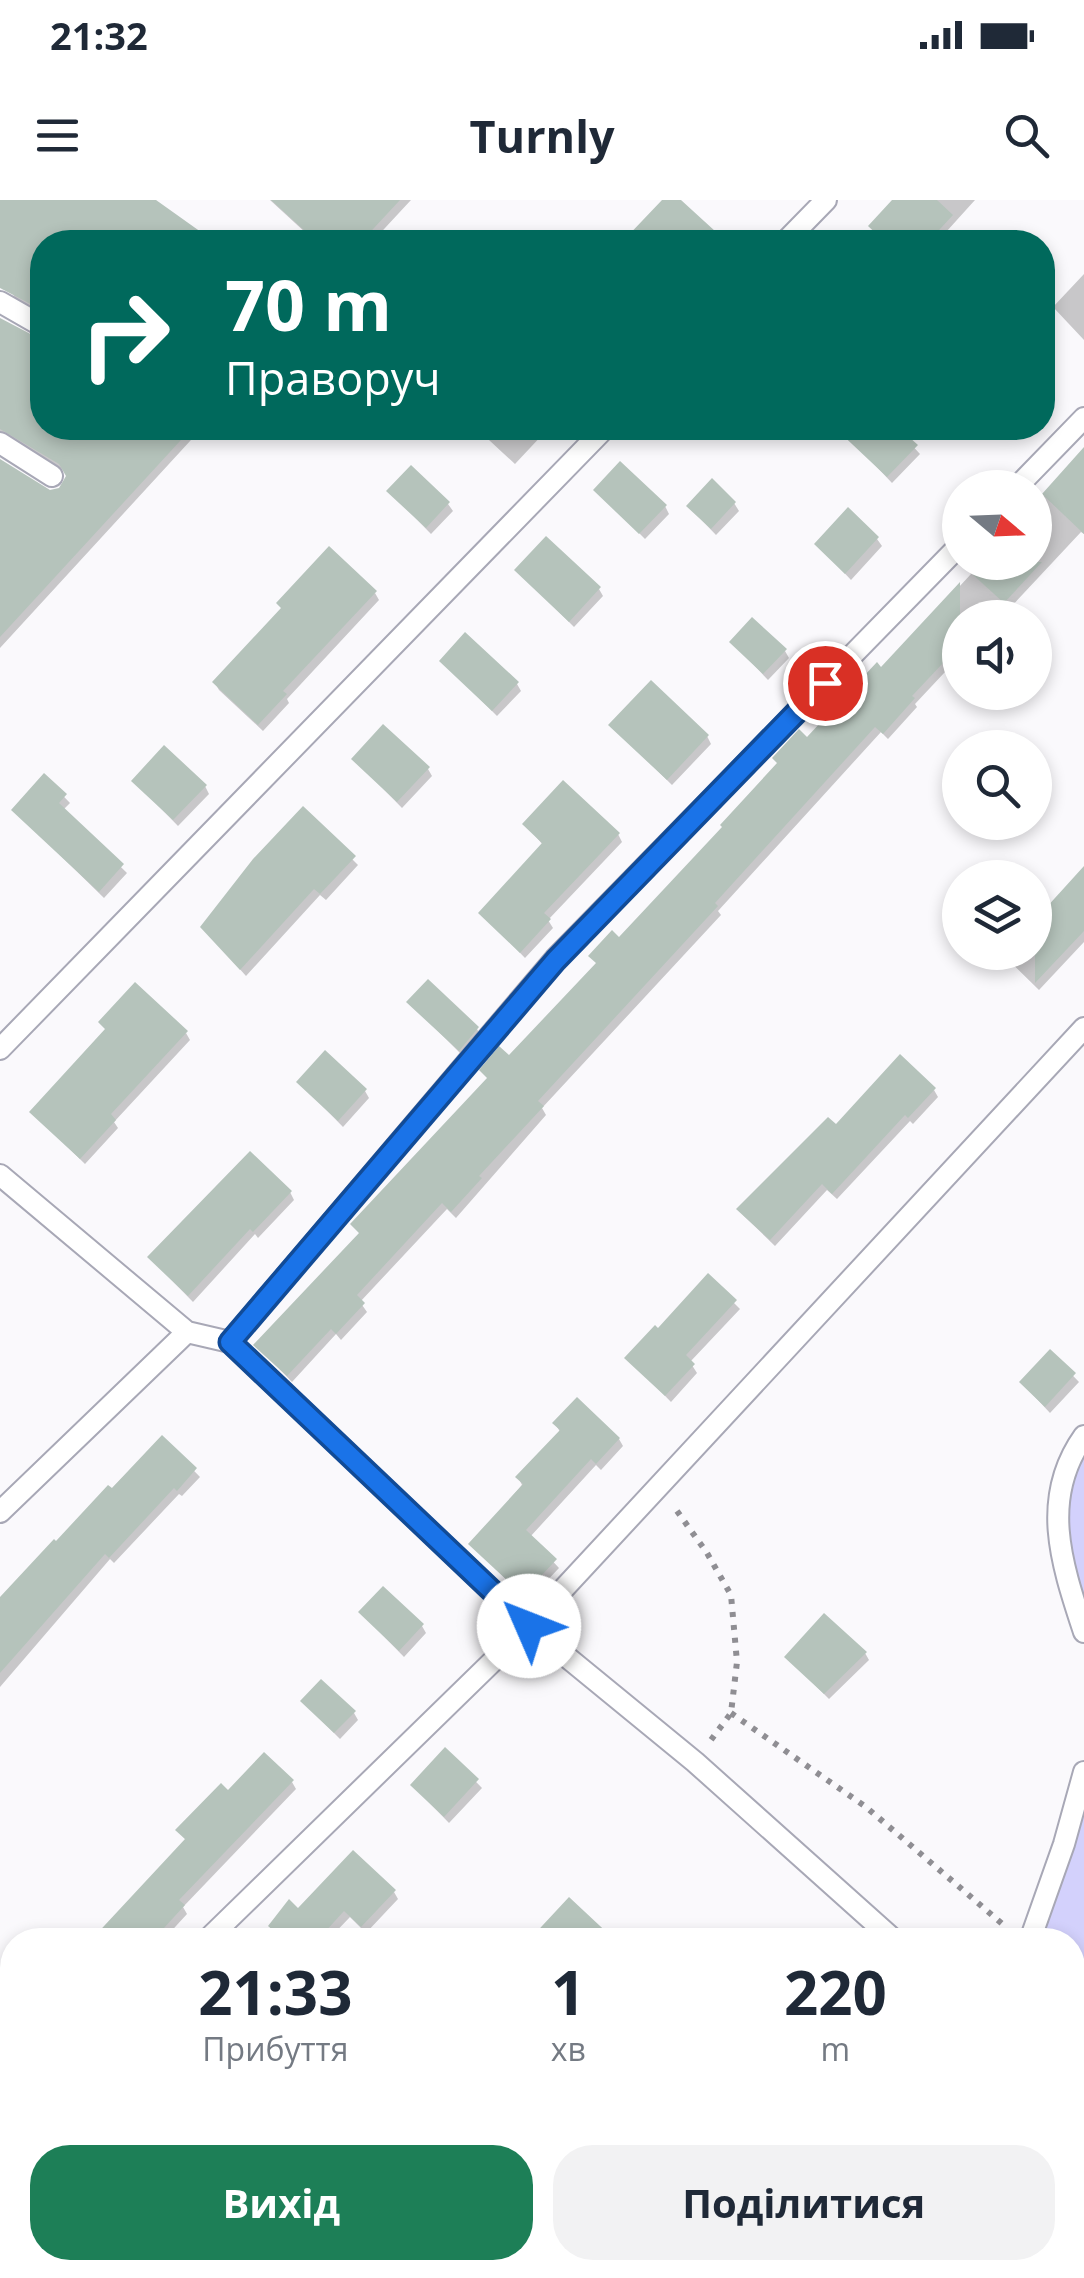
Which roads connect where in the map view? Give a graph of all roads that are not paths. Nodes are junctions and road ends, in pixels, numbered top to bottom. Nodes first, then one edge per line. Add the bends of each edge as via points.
1 (826, 200) edge
2 (797, 230) edge
3 (0, 302) edge
4 (30, 319) edge
5 (1084, 418) edge
6 (593, 440) edge
7 (0, 443) edge
8 (1033, 470) edge
9 (52, 476) dead end
10 (942, 563) edge
11 (1084, 1028) edge
12 (0, 1050) edge
13 (0, 1174) edge
14 (187, 1332) junction
15 (230, 1342) junction
16 (1084, 1436) edge
17 (0, 1512) edge
18 (529, 1626) junction
19 (1084, 1632) edge
20 (1084, 1772) edge
21 (220, 1928) edge
22 (881, 1928) edge
23 (1034, 1928) edge

1 - 2 lane
3 - 4 lane
5 - 8 lane
6 - 12 lane
7 - 9 lane
10 - 15 lane via 556,960
11 - 18 lane
13 - 14 lane
14 - 15 lane
14 - 17 lane
15 - 18 lane
16 - 19 lane via 1060,1480 1058,1509 1060,1548
18 - 21 lane
18 - 22 lane
20 - 23 lane

